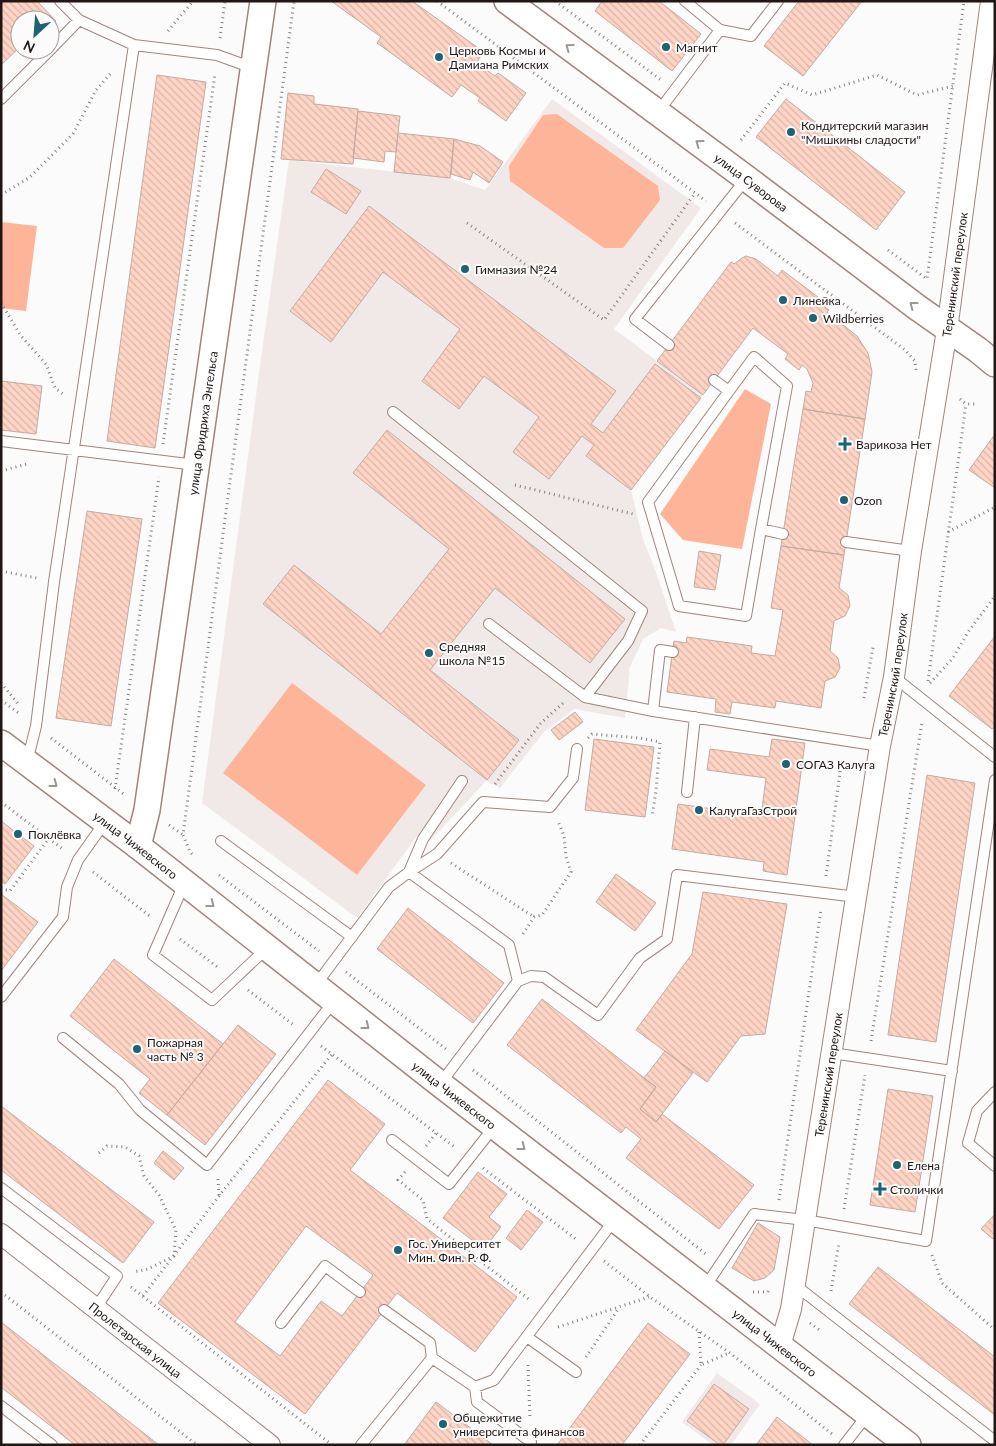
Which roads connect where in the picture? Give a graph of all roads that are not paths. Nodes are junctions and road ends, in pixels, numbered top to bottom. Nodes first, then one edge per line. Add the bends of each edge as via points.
1 (60, 1) edge
2 (263, 1) edge
3 (507, 1) edge
4 (685, 1) edge
5 (778, 1) edge
6 (992, 12) edge
7 (79, 20) junction
8 (720, 30) junction
9 (60, 40) edge
10 (134, 45) junction
11 (40, 60) edge
12 (254, 68) junction
13 (1, 99) edge
14 (658, 113) junction
15 (746, 178) junction
16 (947, 330) junction
17 (669, 345) dead end
18 (995, 364) edge
19 (714, 380) dead end
20 (729, 391) junction
21 (393, 412) dead end
22 (1, 441) edge
23 (73, 450) junction
24 (197, 465) junction
25 (761, 529) junction
26 (783, 534) dead end
27 (846, 542) dead end
28 (911, 550) junction
29 (489, 624) dead end
30 (673, 652) dead end
31 (894, 677) junction
32 (585, 697) junction
33 (653, 711) junction
34 (695, 717) junction
35 (1, 744) edge
36 (880, 746) junction
37 (577, 749) road end
38 (995, 757) edge
39 (26, 763) junction
40 (995, 780) edge
41 (462, 781) dead end
42 (687, 792) dead end
43 (105, 822) junction
44 (221, 841) dead end
45 (138, 846) junction
46 (409, 872) junction
47 (185, 883) junction
48 (857, 896) junction
49 (352, 937) junction
50 (268, 948) junction
51 (518, 981) junction
52 (324, 993) junction
53 (1, 997) edge
54 (63, 1038) dead end
55 (832, 1053) junction
56 (952, 1071) junction
57 (440, 1084) junction
58 (995, 1092) edge
59 (494, 1126) junction
60 (392, 1140) dead end
61 (995, 1166) edge
62 (1, 1188) edge
63 (615, 1219) junction
64 (796, 1219) junction
65 (1, 1234) edge
66 (795, 1285) junction
67 (704, 1288) junction
68 (360, 1292) dead end
69 (96, 1308) junction
70 (384, 1310) dead end
71 (281, 1323) dead end
72 (527, 1337) junction
73 (780, 1346) junction
74 (432, 1358) junction
75 (576, 1372) road end
76 (475, 1387) junction
77 (1, 1406) edge
78 (868, 1414) junction
79 (995, 1441) edge
80 (531, 1442) dead end
81 (844, 1444) edge
82 (52, 1445) edge
83 (270, 1445) edge
84 (361, 1445) edge
85 (908, 1445) edge

1 - 7 lane
2 - 12 street, улица Фридриха Энгельса
14 -> 3 street, улица Суворова
4 - 8 lane
5 - 8 lane via 752,36
6 - 16 street, Теренинский переулок
7 - 9 lane
7 - 10 lane
8 - 14 lane
10 - 12 lane via 217,55
10 - 23 lane
11 - 13 lane
12 - 24 street, улица Фридриха Энгельса
15 -> 14 street, улица Суворова
16 -> 15 street, улица Суворова
15 - 17 lane via 635,318
16 - 18 street, улица Суворова
16 - 28 street, Теренинский переулок
19 - 20 lane
20 - 25 lane via 754,357 786,386
20 - 25 lane via 648,502 680,606 746,616
21 - 32 lane via 642,611 628,641
22 - 23 lane
23 - 24 lane
23 - 39 lane via 36,726
24 - 45 street, улица Фридриха Энгельса via 147,810
25 - 26 lane
27 - 28 lane
28 - 31 street, Теренинский переулок
29 - 32 lane
30 - 33 lane via 660,650
31 - 36 street, Теренинский переулок
31 - 38 lane
32 - 33 lane
33 - 34 lane
34 - 36 lane
34 - 42 lane
35 - 39 street, улица Чижевского
36 - 48 street, Теренинский переулок
37 - 46 lane via 573,778 550,807 483,802 437,854
39 -> 43 street, улица Чижевского
40 - 56 lane
41 - 46 lane via 423,839
43 - 45 street, улица Чижевского
43 - 53 lane via 78,860 67,887 63,917
44 - 49 lane
45 - 47 street, улица Чижевского
46 - 49 lane via 389,886
46 - 51 lane via 509,945
47 -> 50 street, улица Чижевского
47 - 50 lane via 153,955 212,1000
48 - 51 lane via 677,876 667,939 640,958 598,1015 544,977 531,976
48 - 55 street, Теренинский переулок
49 - 52 lane via 333,962
50 - 52 street, улица Чижевского
51 - 57 lane
52 - 54 lane via 307,1035 207,1165 140,1110 119,1084
52 -> 57 street, улица Чижевского
55 - 56 lane
55 - 64 street, Теренинский переулок
56 - 64 lane via 926,1241
57 - 59 street, улица Чижевского
58 - 61 lane via 976,1112 968,1142
59 - 60 lane via 449,1184
59 -> 63 street, улица Чижевского
62 - 69 lane via 117,1276
63 - 67 street, улица Чижевского
63 - 72 lane
64 - 66 street, Теренинский переулок
64 - 67 lane via 754,1214
65 - 69 street, Пролетарская улица
66 - 73 street, Теренинский переулок
66 - 79 lane
67 - 73 street, улица Чижевского
68 - 71 lane via 325,1266
69 - 83 street, Пролетарская улица
70 - 74 lane via 430,1343
72 - 75 lane
72 - 76 lane via 494,1380
73 - 78 street, улица Чижевского
74 - 76 lane
74 - 84 lane
76 - 80 lane via 477,1402
77 - 82 lane
78 - 81 lane
78 - 85 street, улица Чижевского

